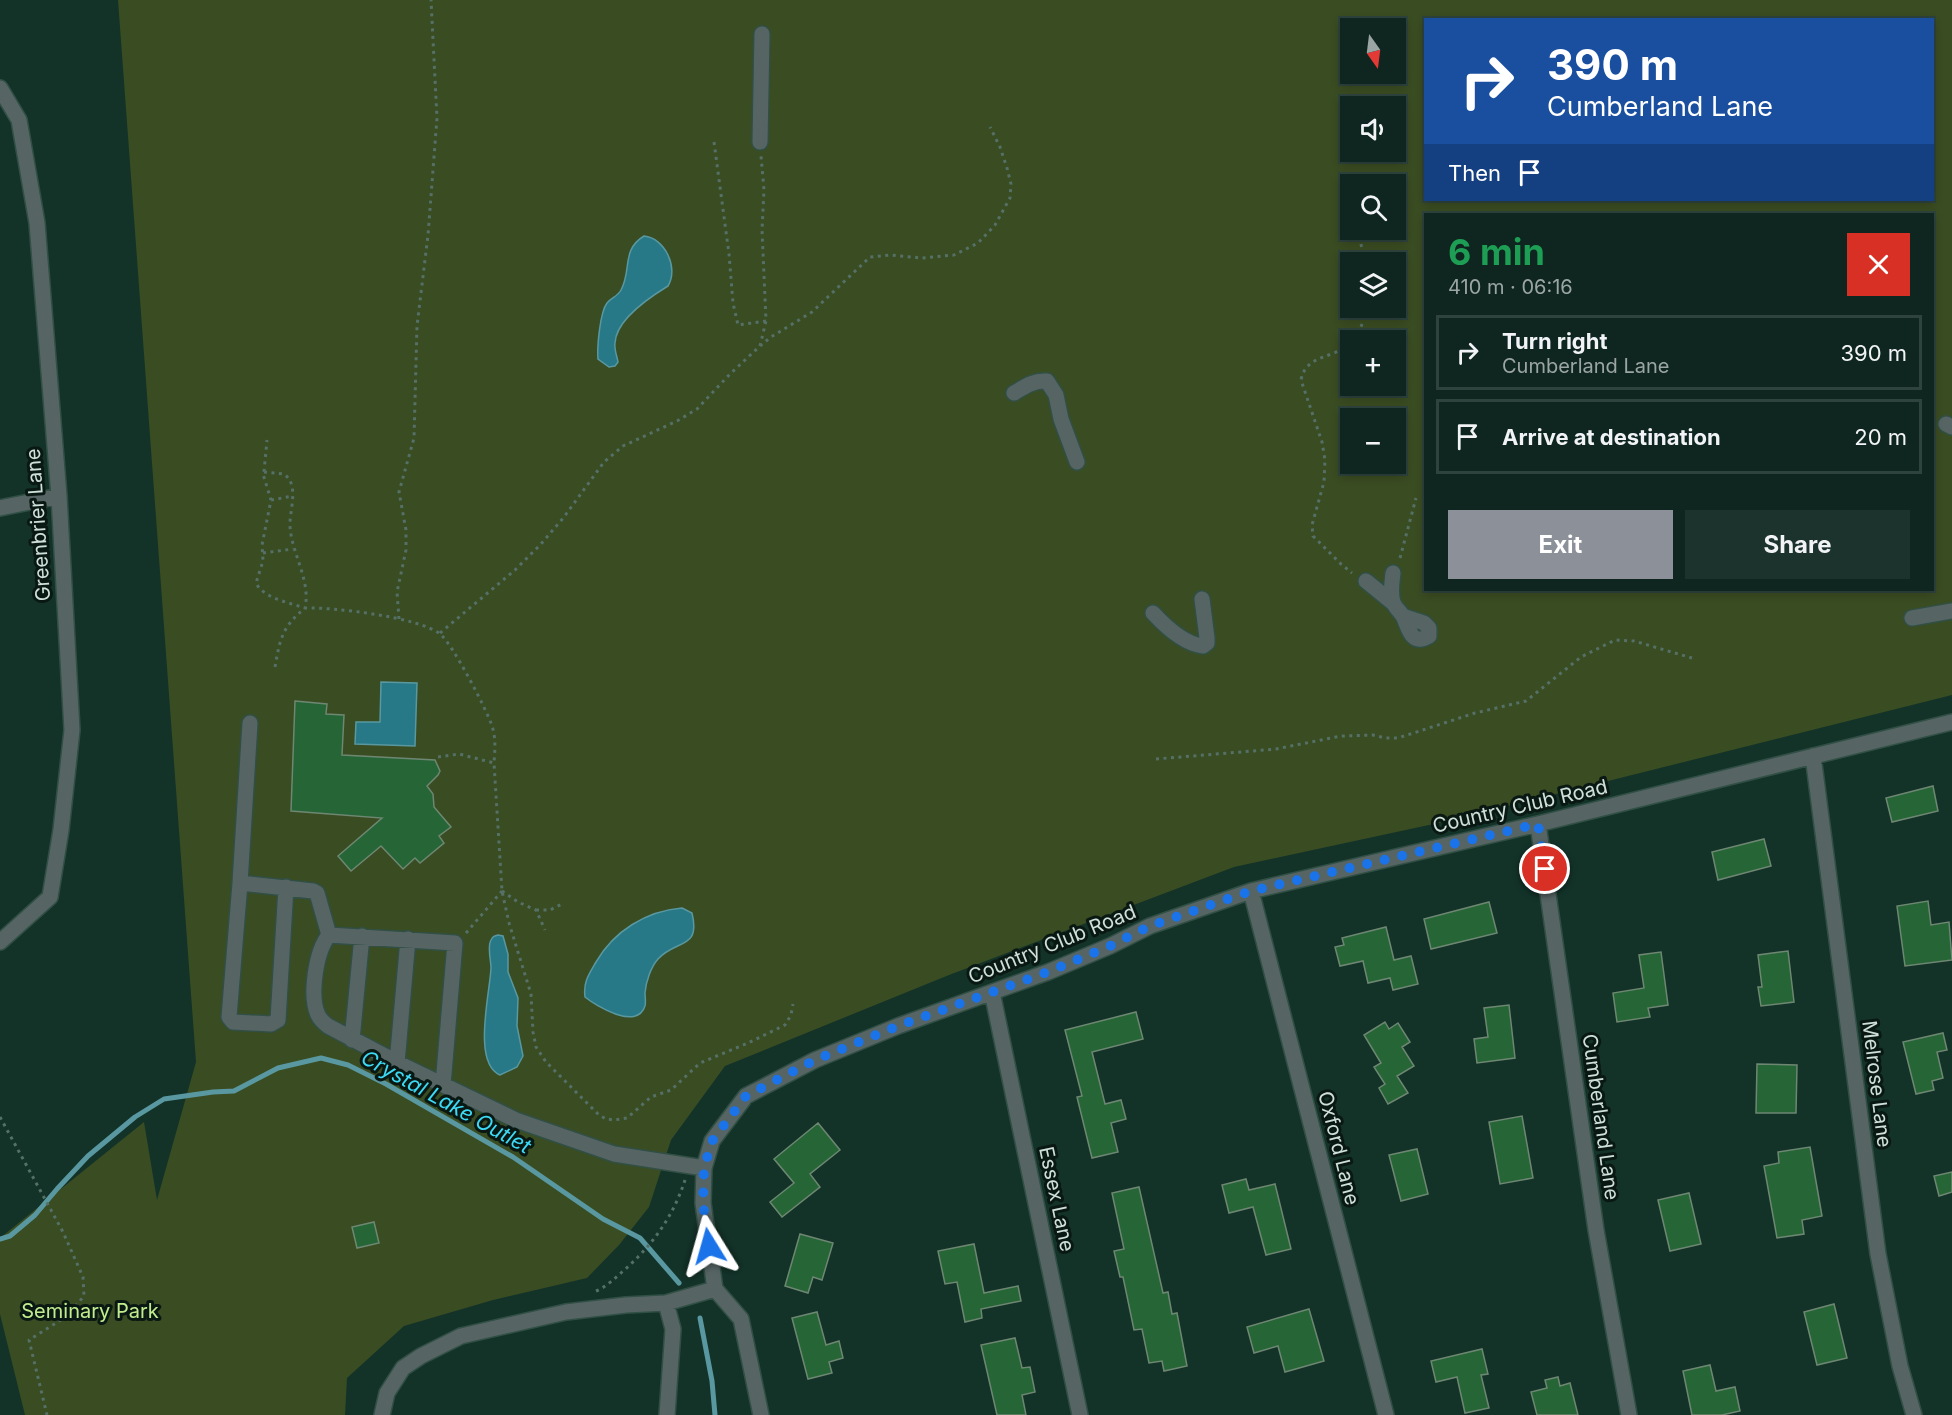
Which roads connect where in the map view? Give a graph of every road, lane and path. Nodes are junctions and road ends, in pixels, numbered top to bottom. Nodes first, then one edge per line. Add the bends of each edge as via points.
1 (431, 0) edge
2 (762, 34) dead end
3 (0, 88) edge
4 (990, 127) dead end
5 (714, 142) dead end
6 (760, 142) joint
7 (1361, 244) dead end
8 (1362, 252) edge
9 (766, 321) junction
10 (760, 346) junction
11 (1340, 352) edge
12 (1014, 393) dead end
13 (267, 440) dead end
14 (1077, 462) dead end
15 (264, 472) junction
16 (59, 496) junction
17 (293, 496) junction
18 (1416, 498) dead end
19 (271, 501) junction
20 (0, 508) edge
21 (293, 549) junction
22 (263, 553) junction
23 (1393, 573) joint
24 (1366, 581) joint
25 (1202, 599) dead end
26 (1393, 603) junction
27 (305, 608) junction
28 (1952, 611) edge
29 (1153, 613) dead end
30 (1403, 616) dead end
31 (1912, 618) dead end
32 (399, 619) junction
33 (440, 633) junction
34 (1692, 658) dead end
35 (275, 667) dead end
36 (1952, 722) edge
37 (250, 723) dead end
38 (1813, 756) junction
39 (438, 757) dead end
40 (1156, 759) dead end
41 (494, 763) junction
42 (1538, 824) junction
43 (240, 883) junction
44 (286, 887) junction
45 (502, 891) junction
46 (1251, 891) junction
47 (562, 904) dead end
48 (536, 909) junction
49 (545, 930) dead end
50 (466, 933) dead end
51 (329, 935) junction
52 (362, 936) junction
53 (408, 939) junction
54 (0, 942) edge
55 (992, 992) junction
56 (793, 1004) dead end
57 (352, 1040) junction
58 (397, 1063) junction
59 (443, 1085) junction
60 (0, 1117) edge
61 (704, 1168) junction
62 (656, 1238) dead end
63 (640, 1256) dead end
64 (715, 1289) junction
65 (666, 1303) junction
66 (47, 1415) edge
67 (382, 1415) edge
68 (667, 1415) edge
69 (761, 1415) edge
70 (1080, 1415) edge
71 (1386, 1415) edge
72 (1629, 1415) edge
73 (1914, 1415) edge

1 - 32 path via 437,118 417,326 414,438 399,492 406,550 397,592
2 - 6 street
3 - 16 street, Greenbrier Lane via 19,120 36,223
4 - 10 path via 1007,168 1010,198 995,225 978,243 954,255 870,257 812,312
5 - 9 path via 738,325
6 - 9 path
7 - 8 path
9 - 10 path
10 - 33 path via 697,409 623,446 604,462 541,544
11 - 24 path via 1311,362 1301,380 1325,460 1324,482 1312,525 1314,536 1341,564
12 - 14 street via 1029,384 1047,381 1056,395 1060,418
13 - 15 path
15 - 17 path via 287,476
15 - 19 path
16 - 20 street
16 - 54 street, Greenbrier Lane via 72,730 61,830 50,897
17 - 19 path
17 - 21 path
18 - 23 path
19 - 22 path
21 - 22 path
21 - 27 path via 307,597
22 - 27 path via 256,583 259,589
23 - 26 street
24 - 26 street
25 - 29 street via 1207,638 1203,646 1166,626
26 - 30 street
27 - 32 path
27 - 35 path via 281,635
28 - 31 street
32 - 33 path
33 - 41 path via 472,683 492,726 496,743
34 - 40 path via 1634,641 1615,640 1581,657 1526,701 1398,738 1341,735 1276,749
36 - 38 street, Country Club Road
37 - 43 street
38 - 42 street, Country Club Road
38 - 73 street, Melrose Lane via 1878,1254
39 - 41 path via 459,754
41 - 45 path
42 - 46 street, Country Club Road
42 - 72 street, Cumberland Lane via 1596,1230
43 - 44 street
43 - 44 street via 229,1017 233,1022 271,1024 278,1020
44 - 51 street via 317,893
45 - 48 path
45 - 50 path
45 - 56 path via 531,994 536,1047 559,1077 606,1119 627,1118 651,1096 671,1090 700,1063 784,1025
46 - 55 street, Country Club Road via 1150,926 1048,972
46 - 71 street, Oxford Lane
47 - 48 path via 550,910
48 - 49 path
51 - 52 street
51 - 57 street via 321,944 318,958 316,1008 319,1018 328,1026
52 - 53 street
52 - 57 street
53 - 58 street
53 - 59 street via 456,943
55 - 61 street, Country Club Road via 815,1060 746,1096 712,1141
55 - 70 street, Essex Lane
57 - 58 street
58 - 59 street
59 - 61 street via 516,1120 614,1154
60 - 66 path via 83,1277 84,1296 68,1316 29,1340
61 - 64 street, Country Club Road via 703,1203
62 - 63 path
64 - 65 street
64 - 69 street via 741,1319
65 - 67 street via 566,1312 461,1336 403,1368 387,1393
65 - 68 street via 673,1329

